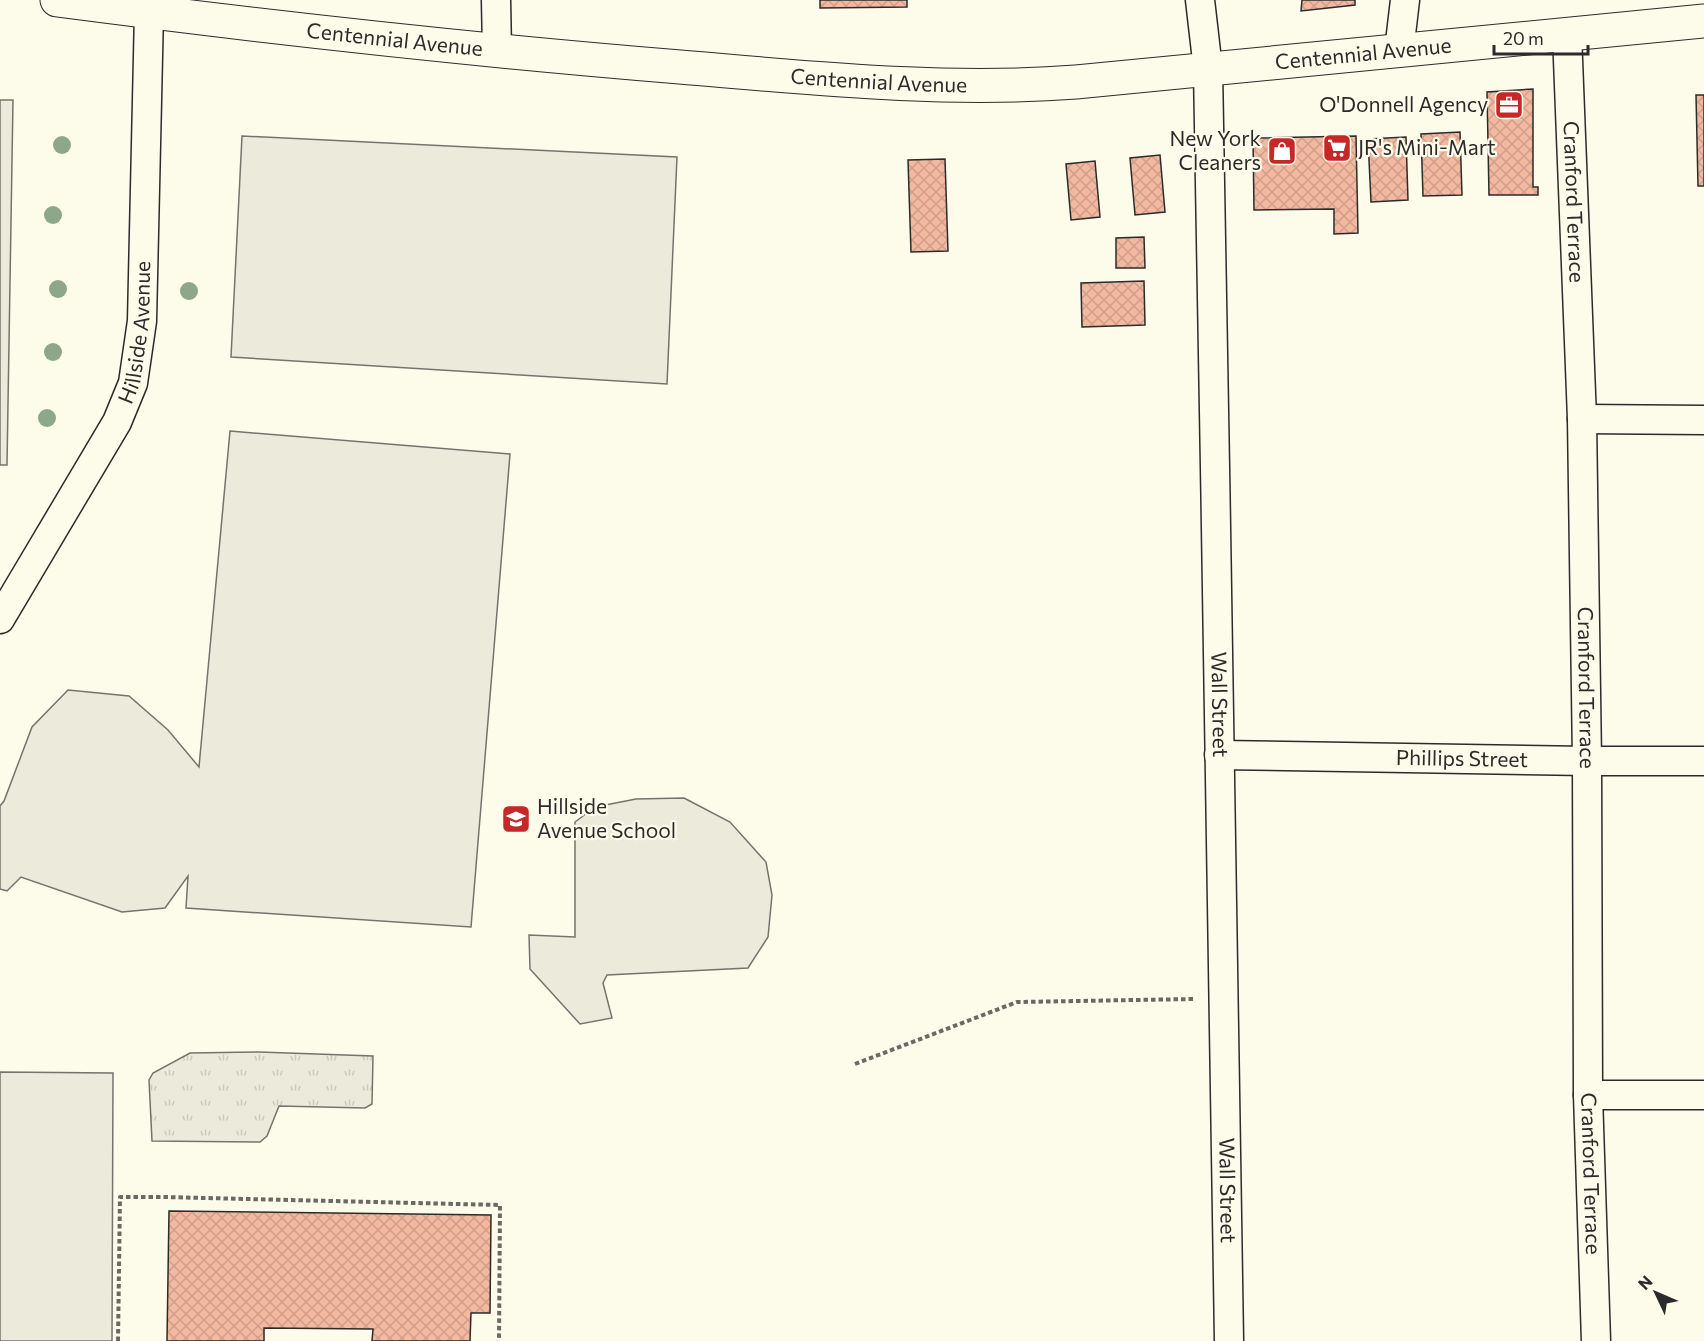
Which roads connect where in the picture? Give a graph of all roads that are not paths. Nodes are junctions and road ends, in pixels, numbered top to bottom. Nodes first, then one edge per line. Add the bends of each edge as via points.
1 (57, 0) edge
2 (496, 0) edge
3 (1200, 0) edge
4 (1405, 0) edge
5 (149, 12) junction
6 (1704, 21) edge
7 (1567, 34) junction
8 (496, 51) junction
9 (1400, 51) junction
10 (1208, 69) junction
11 (1582, 419) junction
12 (1704, 420) edge
13 (0, 619) edge
14 (1219, 755) junction
15 (1587, 761) junction
16 (1704, 761) edge
17 (1588, 1095) junction
18 (1704, 1095) edge
19 (1229, 1341) edge
20 (1596, 1341) edge

1 - 5 street, Centennial Avenue
2 - 8 street
3 - 10 street, Wall Street
4 - 9 street
5 - 8 street, Centennial Avenue
5 - 13 street, Hillside Avenue via 142,321 133,383 117,422
6 - 7 street, Centennial Avenue
7 - 9 street, Centennial Avenue
7 - 11 street, Cranford Terrace
8 - 10 street, Centennial Avenue via 850,81 945,85 1034,85
9 - 10 street, Centennial Avenue
10 - 14 street, Wall Street
11 - 12 street
11 - 15 street, Cranford Terrace
14 - 15 street, Phillips Street
14 - 19 street, Wall Street
15 - 16 street, Phillips Street
15 - 17 street, Cranford Terrace
17 - 18 street
17 - 20 street, Cranford Terrace

